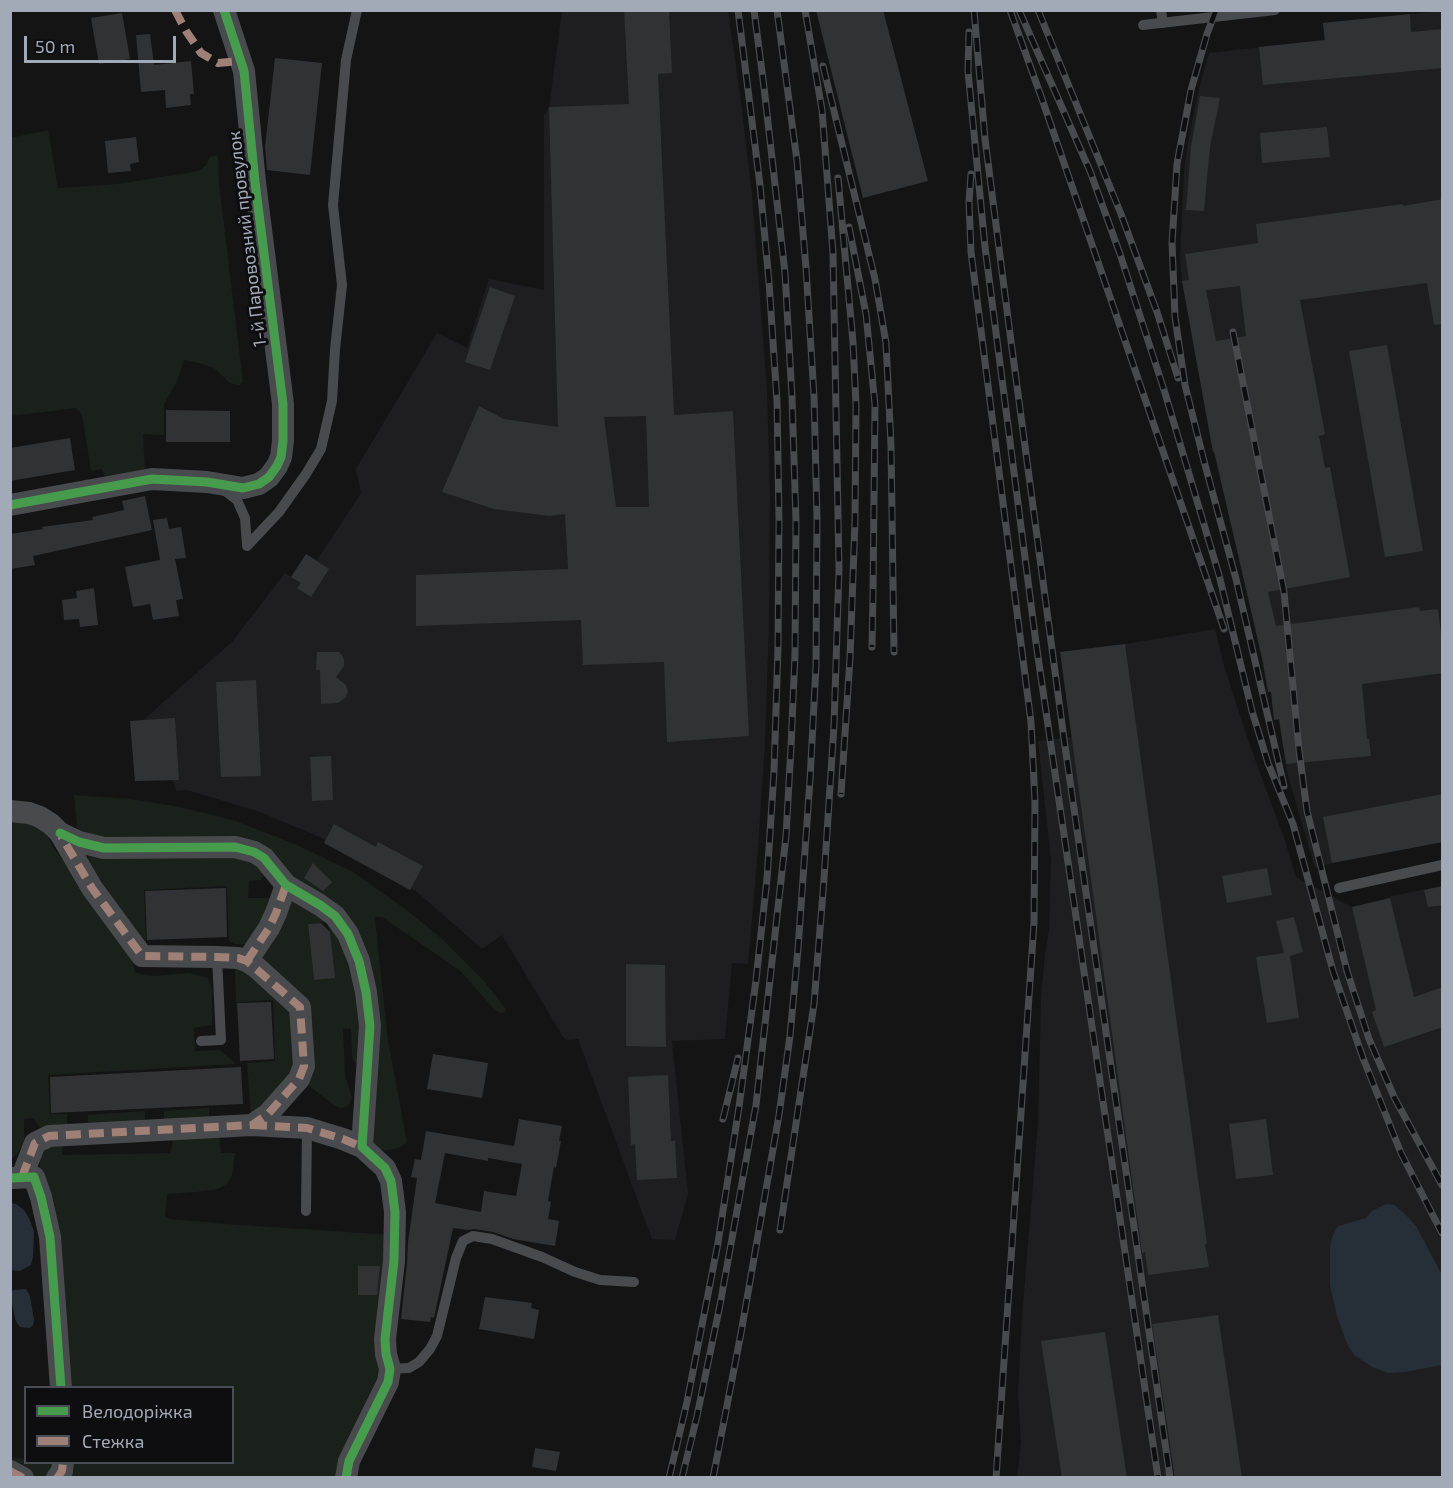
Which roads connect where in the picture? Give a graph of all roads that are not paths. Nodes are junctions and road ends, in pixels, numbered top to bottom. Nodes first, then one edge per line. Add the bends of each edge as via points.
1 (224, 10) edge
2 (357, 10) edge
3 (1161, 10) edge
4 (1275, 10) edge
5 (1163, 23) junction
6 (1143, 25) dead end
7 (207, 482) junction
8 (10, 505) edge
9 (10, 811) edge
10 (60, 833) junction
11 (1443, 865) edge
12 (286, 885) junction
13 (1339, 888) dead end
14 (217, 957) junction
15 (247, 961) junction
16 (201, 1041) dead end
17 (252, 1125) junction
18 (307, 1128) junction
19 (362, 1147) junction
20 (22, 1177) edge
21 (306, 1211) dead end
22 (634, 1282) dead end
23 (390, 1369) junction
24 (61, 1386) edge
25 (63, 1464) edge
26 (10, 1471) edge
27 (22, 1478) edge
28 (57, 1478) edge
29 (346, 1478) edge

1 - 7 street, 1-й Паровозний провулок via 244,71 283,404 283,441 277,466 259,483 243,488
2 - 7 lane via 346,60 333,205 342,285 332,401 321,449 279,512 247,546 245,518 237,500
3 - 5 lane
4 - 5 lane
5 - 6 lane
7 - 8 street via 152,479
9 - 10 street via 40,817
10 - 12 street via 104,848 235,847 264,858
10 - 14 street via 92,888 142,956
11 - 13 lane
12 - 15 street via 269,928
12 - 19 street via 335,916 359,961 370,1026
14 - 15 street
14 - 16 lane via 221,1040
15 - 17 street via 300,1007 304,1066 299,1079 268,1114
17 - 18 street
17 - 20 street via 49,1136 35,1143
18 - 19 street
18 - 21 lane
19 - 23 street via 385,1168 395,1212 385,1339
20 - 24 street via 50,1237
22 - 23 lane via 600,1280 492,1239 473,1236 463,1241 456,1258 430,1350 409,1368
23 - 29 street via 388,1382 349,1461
25 - 28 street
26 - 27 street

